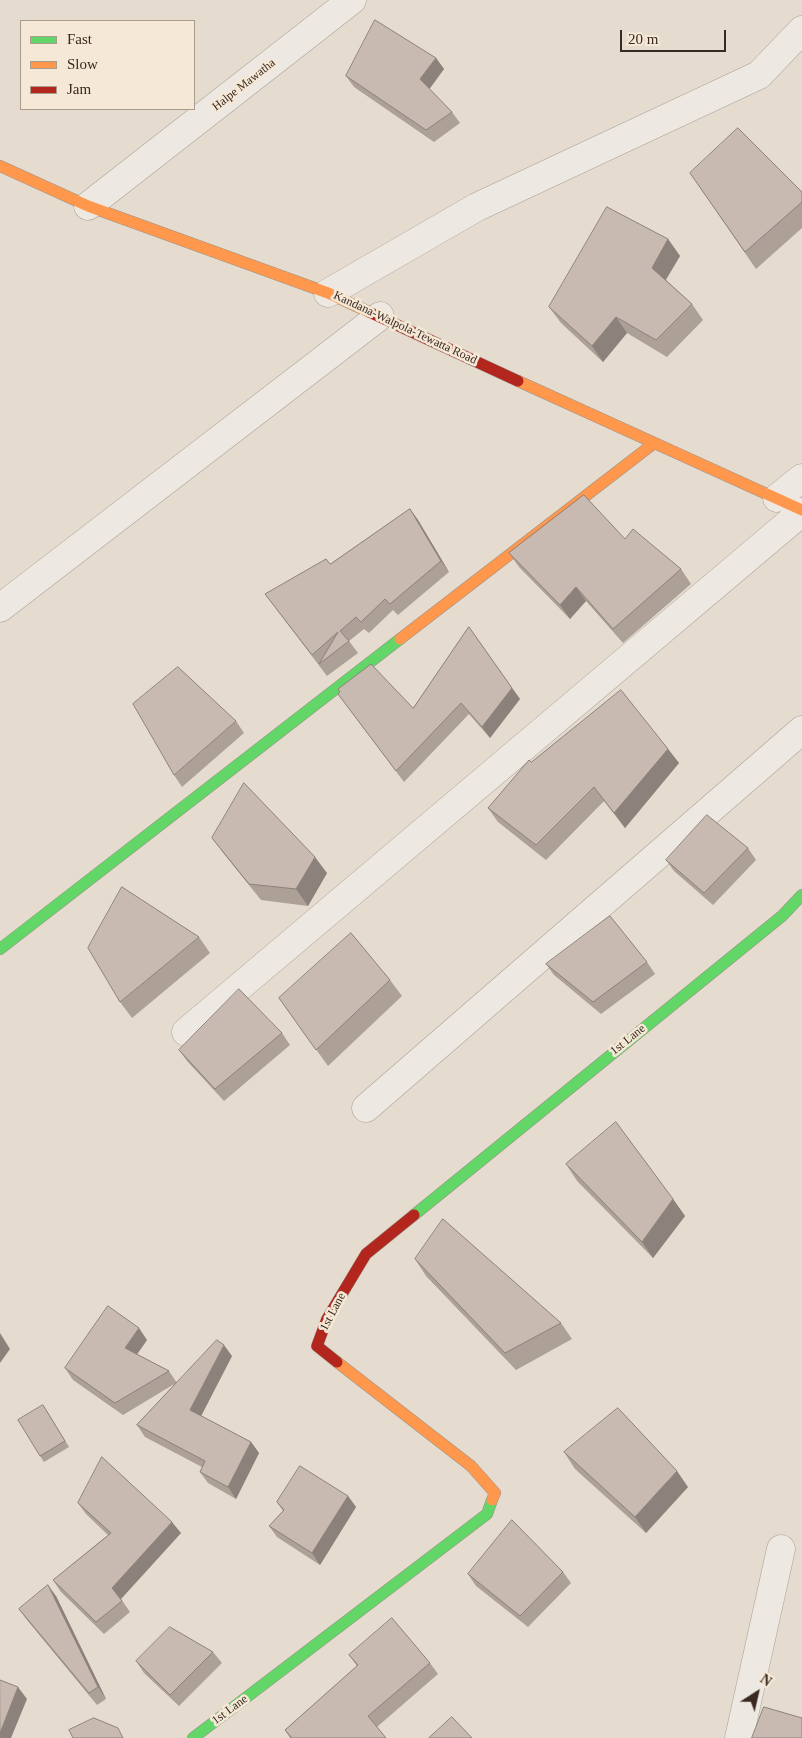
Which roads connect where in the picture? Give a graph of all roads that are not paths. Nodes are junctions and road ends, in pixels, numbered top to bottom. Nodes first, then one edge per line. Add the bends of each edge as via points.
1 (352, 0) edge
2 (802, 30) edge
3 (0, 166) edge
4 (88, 206) junction
5 (328, 292) junction
6 (380, 316) junction
7 (654, 444) junction
8 (802, 478) edge
9 (777, 498) junction
10 (802, 511) edge
11 (0, 608) edge
12 (802, 730) edge
13 (802, 895) edge
14 (0, 950) edge
15 (186, 1032) dead end
16 (366, 1108) dead end
17 (781, 1549) dead end
18 (193, 1738) edge
19 (739, 1738) edge

1 - 4 street, Halpe Mawatha
2 - 5 street via 759,75 477,207
3 - 4 street, Kandana-Walpola-Tewatta Road
4 - 5 street, Kandana-Walpola-Tewatta Road
5 - 6 street, Kandana-Walpola-Tewatta Road
6 - 7 street, Kandana-Walpola-Tewatta Road
6 - 11 street
7 - 9 street, Kandana-Walpola-Tewatta Road
7 - 14 street
8 - 9 street
9 - 10 street, Kandana-Walpola-Tewatta Road
10 - 15 street
12 - 16 street
13 - 18 street, 1st Lane via 782,916 366,1254 327,1319 316,1346 472,1466 495,1493 487,1514
17 - 19 street

